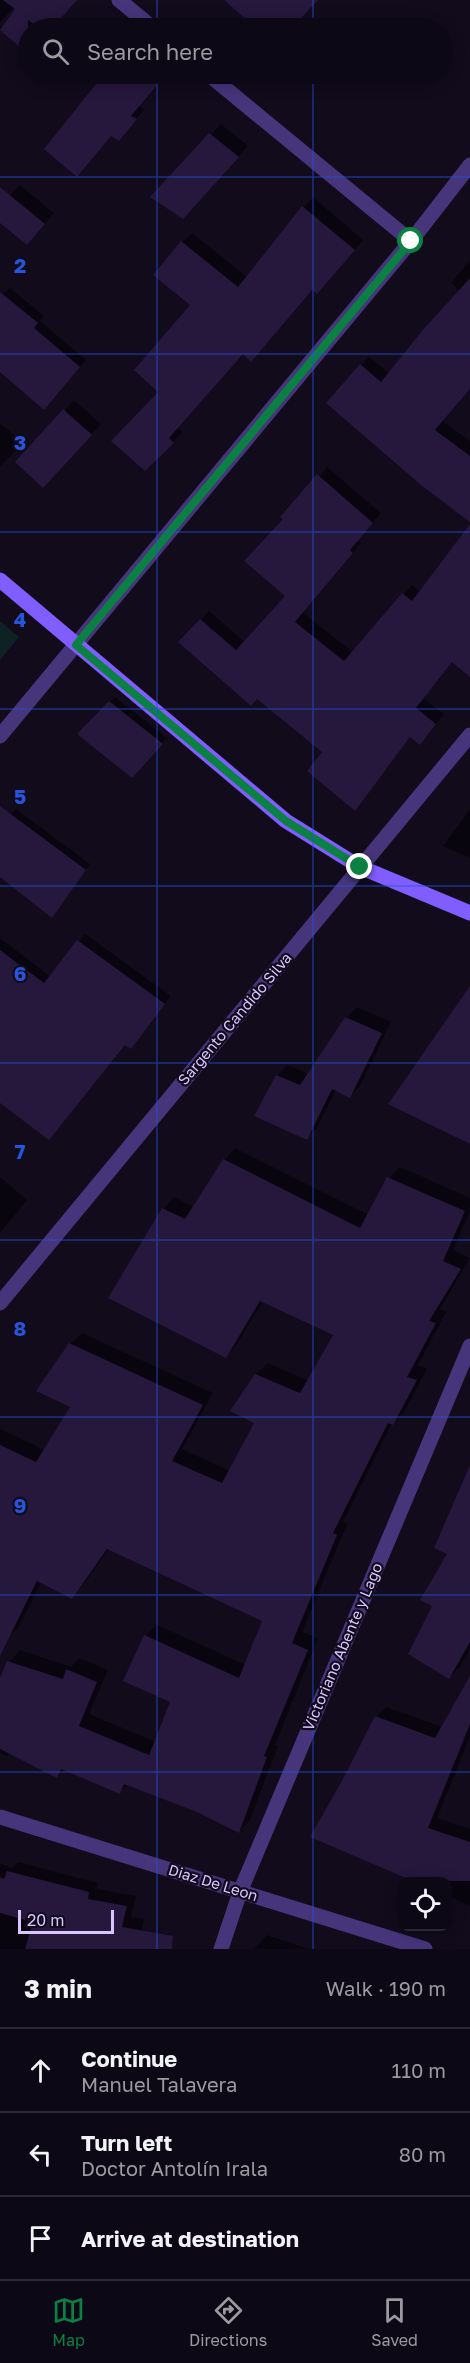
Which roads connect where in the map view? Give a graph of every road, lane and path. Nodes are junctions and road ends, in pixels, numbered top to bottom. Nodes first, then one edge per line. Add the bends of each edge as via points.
1 (119, 0) edge
2 (141, 18) edge
3 (220, 84) edge
4 (470, 165) edge
5 (411, 241) junction
6 (0, 580) edge
7 (76, 645) junction
8 (470, 735) edge
9 (0, 736) edge
10 (360, 867) junction
11 (470, 913) edge
12 (0, 1303) edge
13 (470, 1346) edge
14 (0, 1816) edge
15 (240, 1892) junction
16 (221, 1949) edge
17 (425, 1949) edge

1 - 2 street
3 - 5 street
4 - 5 street
5 - 7 street
6 - 7 street
7 - 9 street
7 - 10 street via 286,821
8 - 10 street, Sargento Candido Silva
10 - 11 street
10 - 12 street, Sargento Candido Silva
13 - 15 street, Victoriano Abente y Lago
14 - 15 street, Diaz De Leon
15 - 16 street, Victoriano Abente y Lago
15 - 17 street, Diaz De Leon

